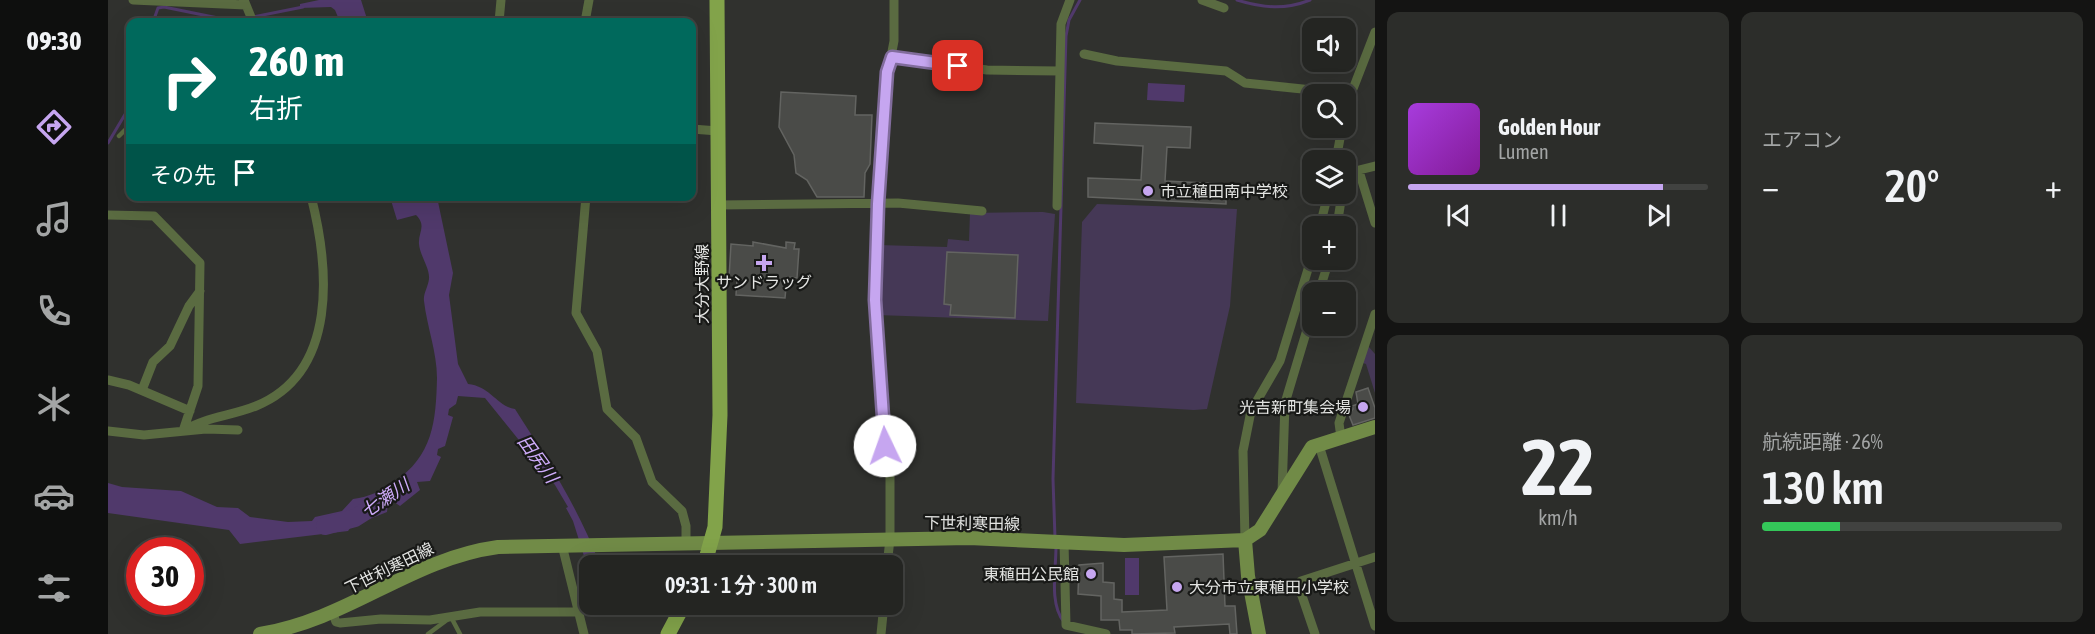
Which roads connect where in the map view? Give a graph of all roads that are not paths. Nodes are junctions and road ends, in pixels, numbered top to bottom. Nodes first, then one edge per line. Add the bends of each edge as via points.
1 (133, 0) edge
2 (501, 0) edge
3 (589, 0) edge
4 (717, 0) edge
5 (894, 0) edge
6 (1070, 0) edge
7 (1202, 0) edge
8 (245, 2) edge
9 (1224, 8) dead end
10 (251, 18) edge
11 (499, 18) edge
12 (586, 18) edge
13 (1375, 32) edge
14 (1084, 54) dead end
15 (892, 57) junction
16 (1059, 71) junction
17 (1355, 84) edge
18 (1302, 89) edge
19 (126, 129) edge
20 (696, 129) edge
21 (718, 131) junction
22 (119, 136) dead end
23 (1375, 166) edge
24 (1356, 171) edge
25 (1359, 171) junction
26 (312, 201) edge
27 (586, 201) edge
28 (878, 204) junction
29 (719, 206) junction
30 (1057, 206) dead end
31 (982, 211) dead end
32 (108, 215) edge
33 (1375, 223) edge
34 (1308, 270) edge
35 (200, 291) junction
36 (1375, 315) edge
37 (1305, 336) edge
38 (108, 380) edge
39 (142, 390) junction
40 (190, 411) junction
41 (1375, 427) edge
42 (183, 430) junction
43 (238, 430) dead end
44 (108, 431) edge
45 (1341, 438) junction
46 (1319, 445) junction
47 (1282, 494) junction
48 (890, 539) junction
49 (1245, 540) junction
50 (1064, 542) junction
51 (686, 543) junction
52 (712, 543) junction
53 (567, 545) junction
54 (708, 555) edge
55 (888, 555) edge
56 (1375, 557) edge
57 (1356, 563) junction
58 (579, 612) joint
59 (333, 614) junction
60 (580, 615) edge
61 (678, 615) edge
62 (883, 615) edge
63 (451, 617) junction
64 (1375, 626) edge
65 (260, 634) edge
66 (428, 634) edge
67 (460, 634) edge
68 (584, 634) edge
69 (668, 634) edge
70 (881, 634) edge
71 (1105, 634) edge
72 (1259, 634) edge
73 (1315, 634) edge

1 - 8 street
2 - 11 street
3 - 12 street
4 - 21 main road, 大分大野線
5 - 15 street
6 - 16 street via 1061,24
7 - 9 street
8 - 10 street
13 - 17 street
14 - 18 street via 1117,61 1226,71 1242,82
15 - 16 street via 987,70
15 - 28 street via 885,88
16 - 30 street
19 - 22 lane
20 - 21 street
21 - 29 main road, 大分大野線
23 - 25 street
24 - 25 street
25 - 33 street
26 - 42 street via 324,290 320,328 305,364 266,401
27 - 51 street via 576,313 597,351 607,409 636,438 652,482 682,511
28 - 29 street
28 - 31 street
28 - 48 street via 875,308 890,470
29 - 52 main road, 大分大野線 via 720,415
32 - 35 street via 157,218 200,263
34 - 49 street via 1280,361 1251,411 1243,451
35 - 39 street via 172,343 153,362
35 - 40 street via 198,380
36 - 45 street via 1339,423
37 - 47 street via 1285,403
38 - 39 street
39 - 40 street
40 - 42 street
41 - 45 main road
42 - 43 street
42 - 44 street via 144,435
45 - 46 main road
46 - 47 main road via 1308,452
46 - 57 street
47 - 49 main road via 1260,530
48 - 50 main road, 下世利寒田線
48 - 52 main road, 下世利寒田線
48 - 55 street
49 - 50 main road, 下世利寒田線 via 1124,545
49 - 72 main road
50 - 71 street via 1066,625
51 - 52 main road, 下世利寒田線
51 - 53 main road, 下世利寒田線
52 - 54 main road, 大分大野線
53 - 58 street
53 - 59 main road, 下世利寒田線 via 498,547 450,556
56 - 57 street
57 - 64 street
57 - 73 street via 1301,581 1299,587
58 - 63 street via 480,612
59 - 63 street via 340,623
59 - 65 main road, 下世利寒田線
60 - 68 street
61 - 69 main road
62 - 70 street
63 - 66 lane
63 - 67 lane

